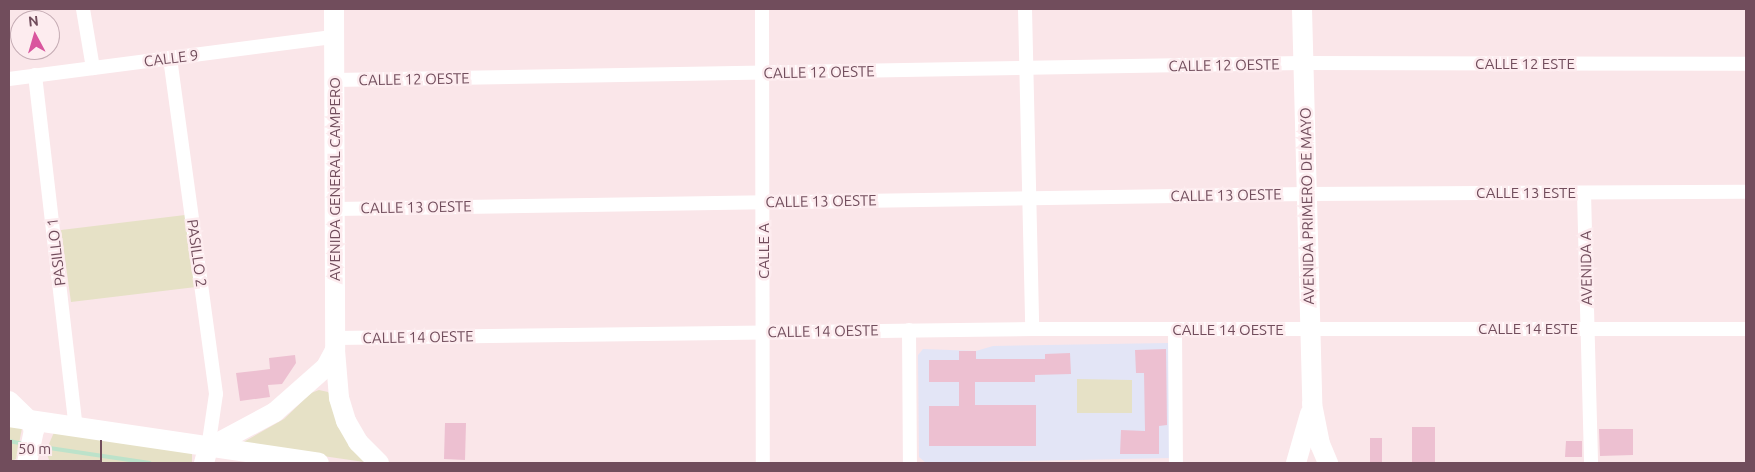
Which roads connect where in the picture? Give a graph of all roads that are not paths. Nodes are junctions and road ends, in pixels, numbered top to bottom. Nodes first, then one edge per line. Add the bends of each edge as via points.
1 (83, 9) edge
2 (334, 9) edge
3 (762, 9) edge
4 (1025, 9) edge
5 (1302, 9) edge
6 (334, 37) junction
7 (170, 58) junction
8 (1303, 63) junction
9 (1746, 64) edge
10 (93, 68) junction
11 (1026, 68) junction
12 (762, 74) junction
13 (35, 75) junction
14 (9, 79) edge
15 (334, 80) junction
16 (1746, 192) edge
17 (1584, 193) junction
18 (1306, 194) junction
19 (1030, 199) junction
20 (764, 202) junction
21 (336, 208) junction
22 (1032, 329) junction
23 (1175, 329) junction
24 (1587, 329) junction
25 (1746, 329) edge
26 (909, 330) junction
27 (1310, 330) junction
28 (764, 332) junction
29 (336, 344) junction
30 (9, 401) edge
31 (1312, 404) junction
32 (9, 417) edge
33 (32, 425) junction
34 (76, 428) junction
35 (206, 457) edge
36 (28, 462) edge
37 (319, 463) edge
38 (379, 463) edge
39 (763, 463) edge
40 (910, 463) edge
41 (1176, 463) edge
42 (1296, 463) edge
43 (1328, 463) edge
44 (1591, 463) edge

1 - 10 street
2 - 6 street, AVENIDA GENERAL CAMPERO
3 - 12 street, CALLE A
4 - 11 street
5 - 8 street, AVENIDA PRIMERO DE MAYO
6 - 7 street, CALLE 9
6 - 15 street, AVENIDA GENERAL CAMPERO
7 - 10 street, CALLE 9
7 - 35 street, PASILLO 2 via 216,394
8 - 9 street, CALLE 12 ESTE
8 - 11 street, CALLE 12 OESTE
8 - 18 street, AVENIDA PRIMERO DE MAYO
10 - 13 street, CALLE 9
11 - 12 street, CALLE 12 OESTE
11 - 19 street
12 - 15 street, CALLE 12 OESTE
12 - 20 street, CALLE A
13 - 14 street, CALLE 9
13 - 34 street, PASILLO 1
15 - 21 street, AVENIDA GENERAL CAMPERO
16 - 17 street, CALLE 13 ESTE
17 - 18 street, CALLE 13 ESTE
17 - 24 street, AVENIDA A
18 - 19 street, CALLE 13 OESTE
18 - 27 street, AVENIDA PRIMERO DE MAYO
19 - 20 street, CALLE 13 OESTE
19 - 22 street
20 - 21 street, CALLE 13 OESTE
20 - 28 street, CALLE A
21 - 29 street, AVENIDA GENERAL CAMPERO
22 - 23 street, CALLE 14 OESTE
22 - 26 street, CALLE 14 OESTE
23 - 27 street, CALLE 14 OESTE
23 - 41 street
24 - 25 street, CALLE 14 ESTE
24 - 27 street, CALLE 14 ESTE
24 - 44 street, AVENIDA A
26 - 28 street, CALLE 14 OESTE
26 - 40 street
27 - 31 street, AVENIDA PRIMERO DE MAYO
28 - 29 street, CALLE 14 OESTE
28 - 39 street, CALLE A
29 - 35 street via 326,367 275,412
29 - 38 street, AVENIDA GENERAL CAMPERO via 339,398 346,421 358,442
30 - 33 street
31 - 42 street, AVENIDA PRIMERO DE MAYO
31 - 43 street, AVENIDA PRIMERO DE MAYO via 1320,444
32 - 33 street
33 - 34 street
33 - 36 street
34 - 35 street
35 - 37 street

